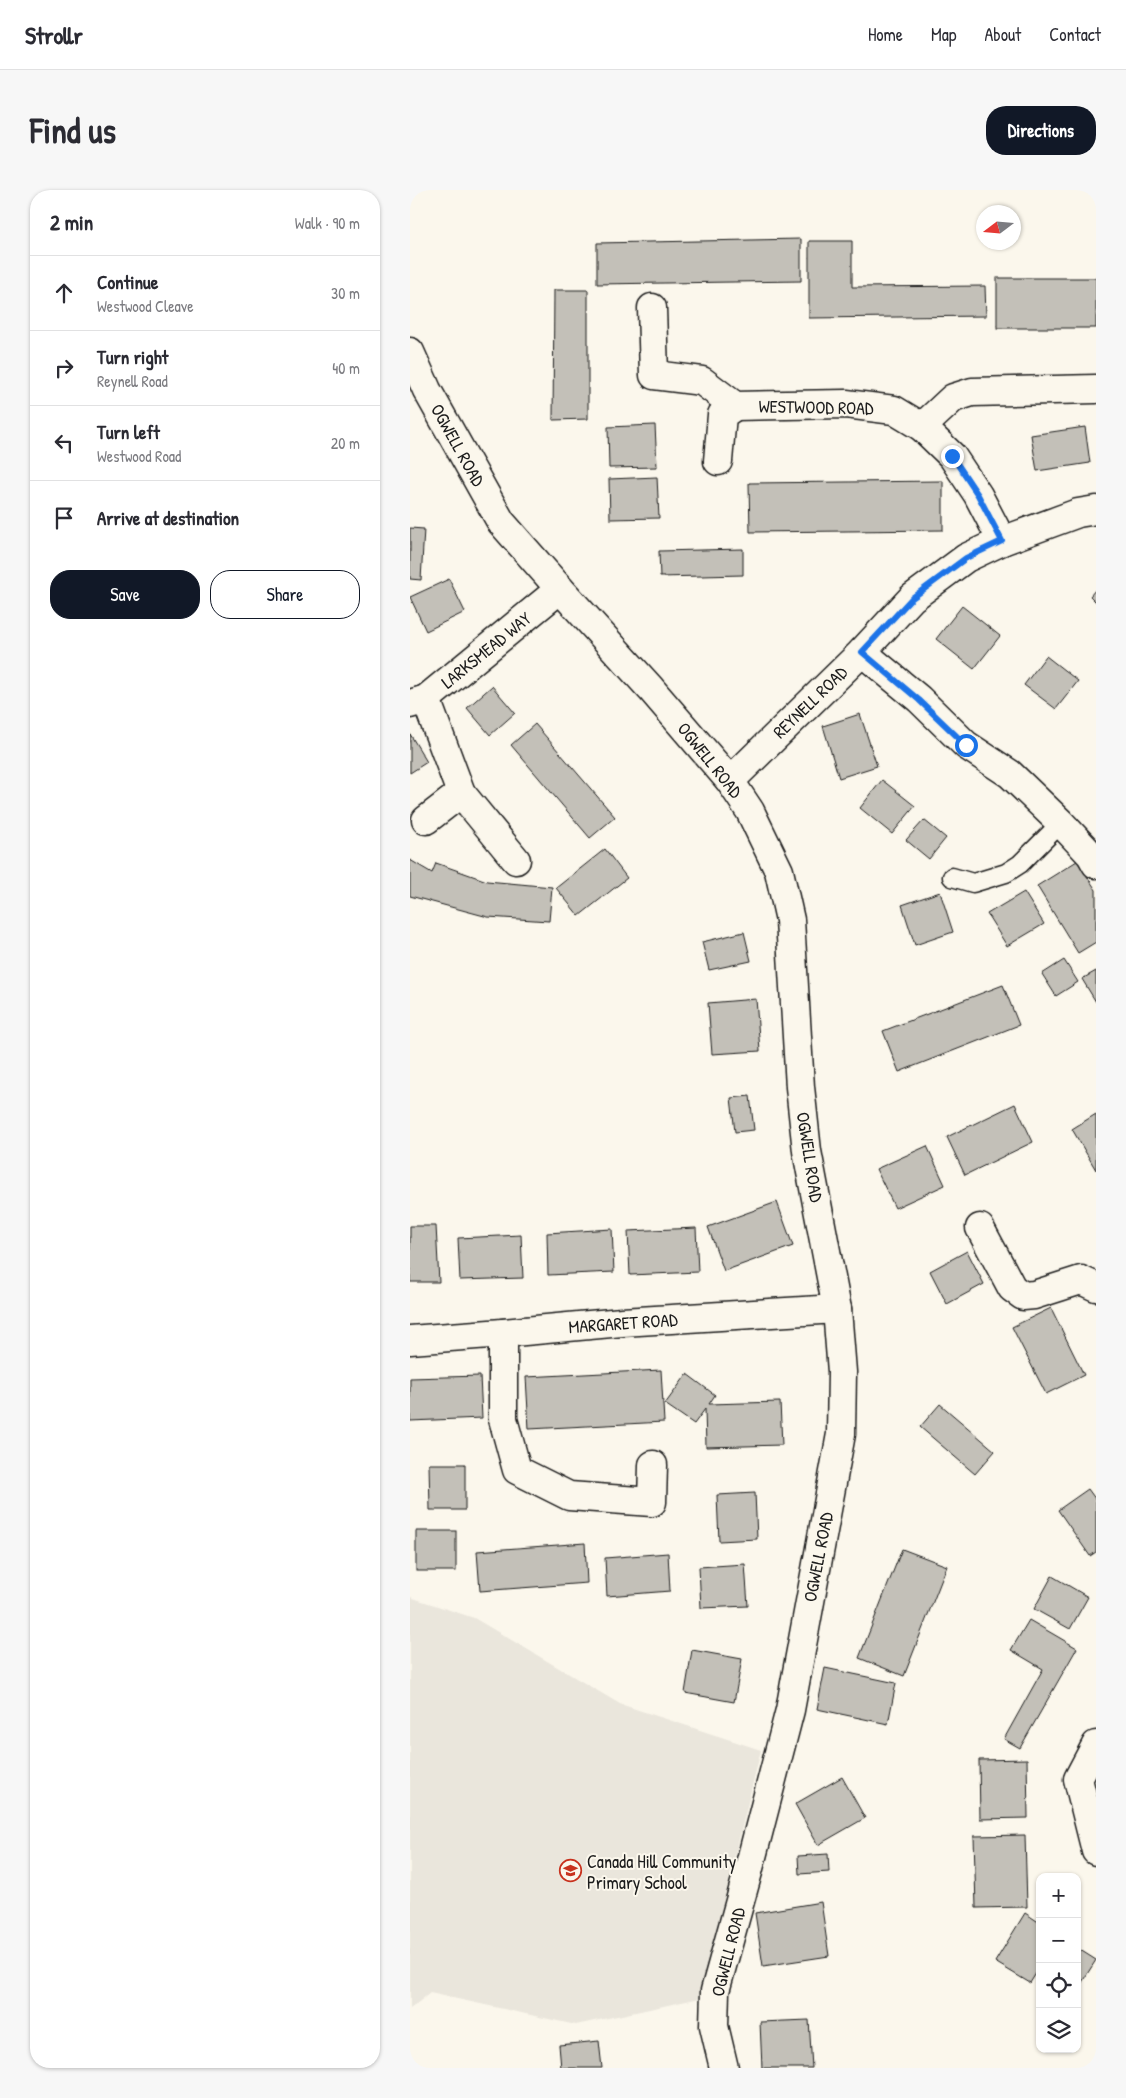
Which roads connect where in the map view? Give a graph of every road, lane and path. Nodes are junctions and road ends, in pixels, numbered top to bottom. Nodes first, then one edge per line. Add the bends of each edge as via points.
1 (652, 308) dead end
2 (410, 352) edge
3 (1096, 389) edge
4 (735, 406) junction
5 (922, 427) junction
6 (718, 461) dead end
7 (1096, 510) edge
8 (1002, 541) junction
9 (560, 589) junction
10 (862, 652) junction
11 (418, 702) edge
12 (730, 781) junction
13 (461, 793) junction
14 (426, 820) dead end
15 (1061, 823) junction
16 (516, 860) dead end
17 (1096, 864) edge
18 (952, 877) dead end
19 (980, 1228) dead end
20 (1096, 1287) edge
21 (837, 1309) junction
22 (504, 1333) junction
23 (410, 1340) edge
24 (653, 1465) dead end
25 (1096, 1745) edge
26 (1096, 1851) edge
27 (724, 2068) edge

1 - 4 street, WESTWOOD ROAD via 654,375 702,381
2 - 9 street, OGWELL ROAD via 427,390 502,522
3 - 5 street via 972,392 953,398
4 - 5 street, WESTWOOD ROAD via 846,404 894,410
4 - 6 street, WESTWOOD ROAD via 722,415
5 - 8 street, WESTWOOD ROAD via 952,456 978,495
7 - 8 street, REYNELL ROAD via 1078,513
8 - 10 street, REYNELL ROAD via 966,558 912,598
9 - 11 street, LARKSMEAD WAY
9 - 12 street, OGWELL ROAD via 652,689
10 - 12 street, REYNELL ROAD
10 - 15 street via 966,745 1010,774
11 - 13 street
12 - 21 street, OGWELL ROAD via 750,811 779,871 790,920 807,1151
13 - 14 street
13 - 16 street
15 - 17 street
15 - 18 lane via 1020,864 1006,873 973,883
19 - 20 street via 1012,1288 1023,1296 1081,1280
21 - 22 street, MARGARET ROAD
21 - 27 street, OGWELL ROAD via 842,1372 841,1434 790,1710 715,1991 714,2026
22 - 23 street, MARGARET ROAD
22 - 24 street via 502,1419 517,1470 569,1496 652,1502
25 - 26 street via 1078,1779

